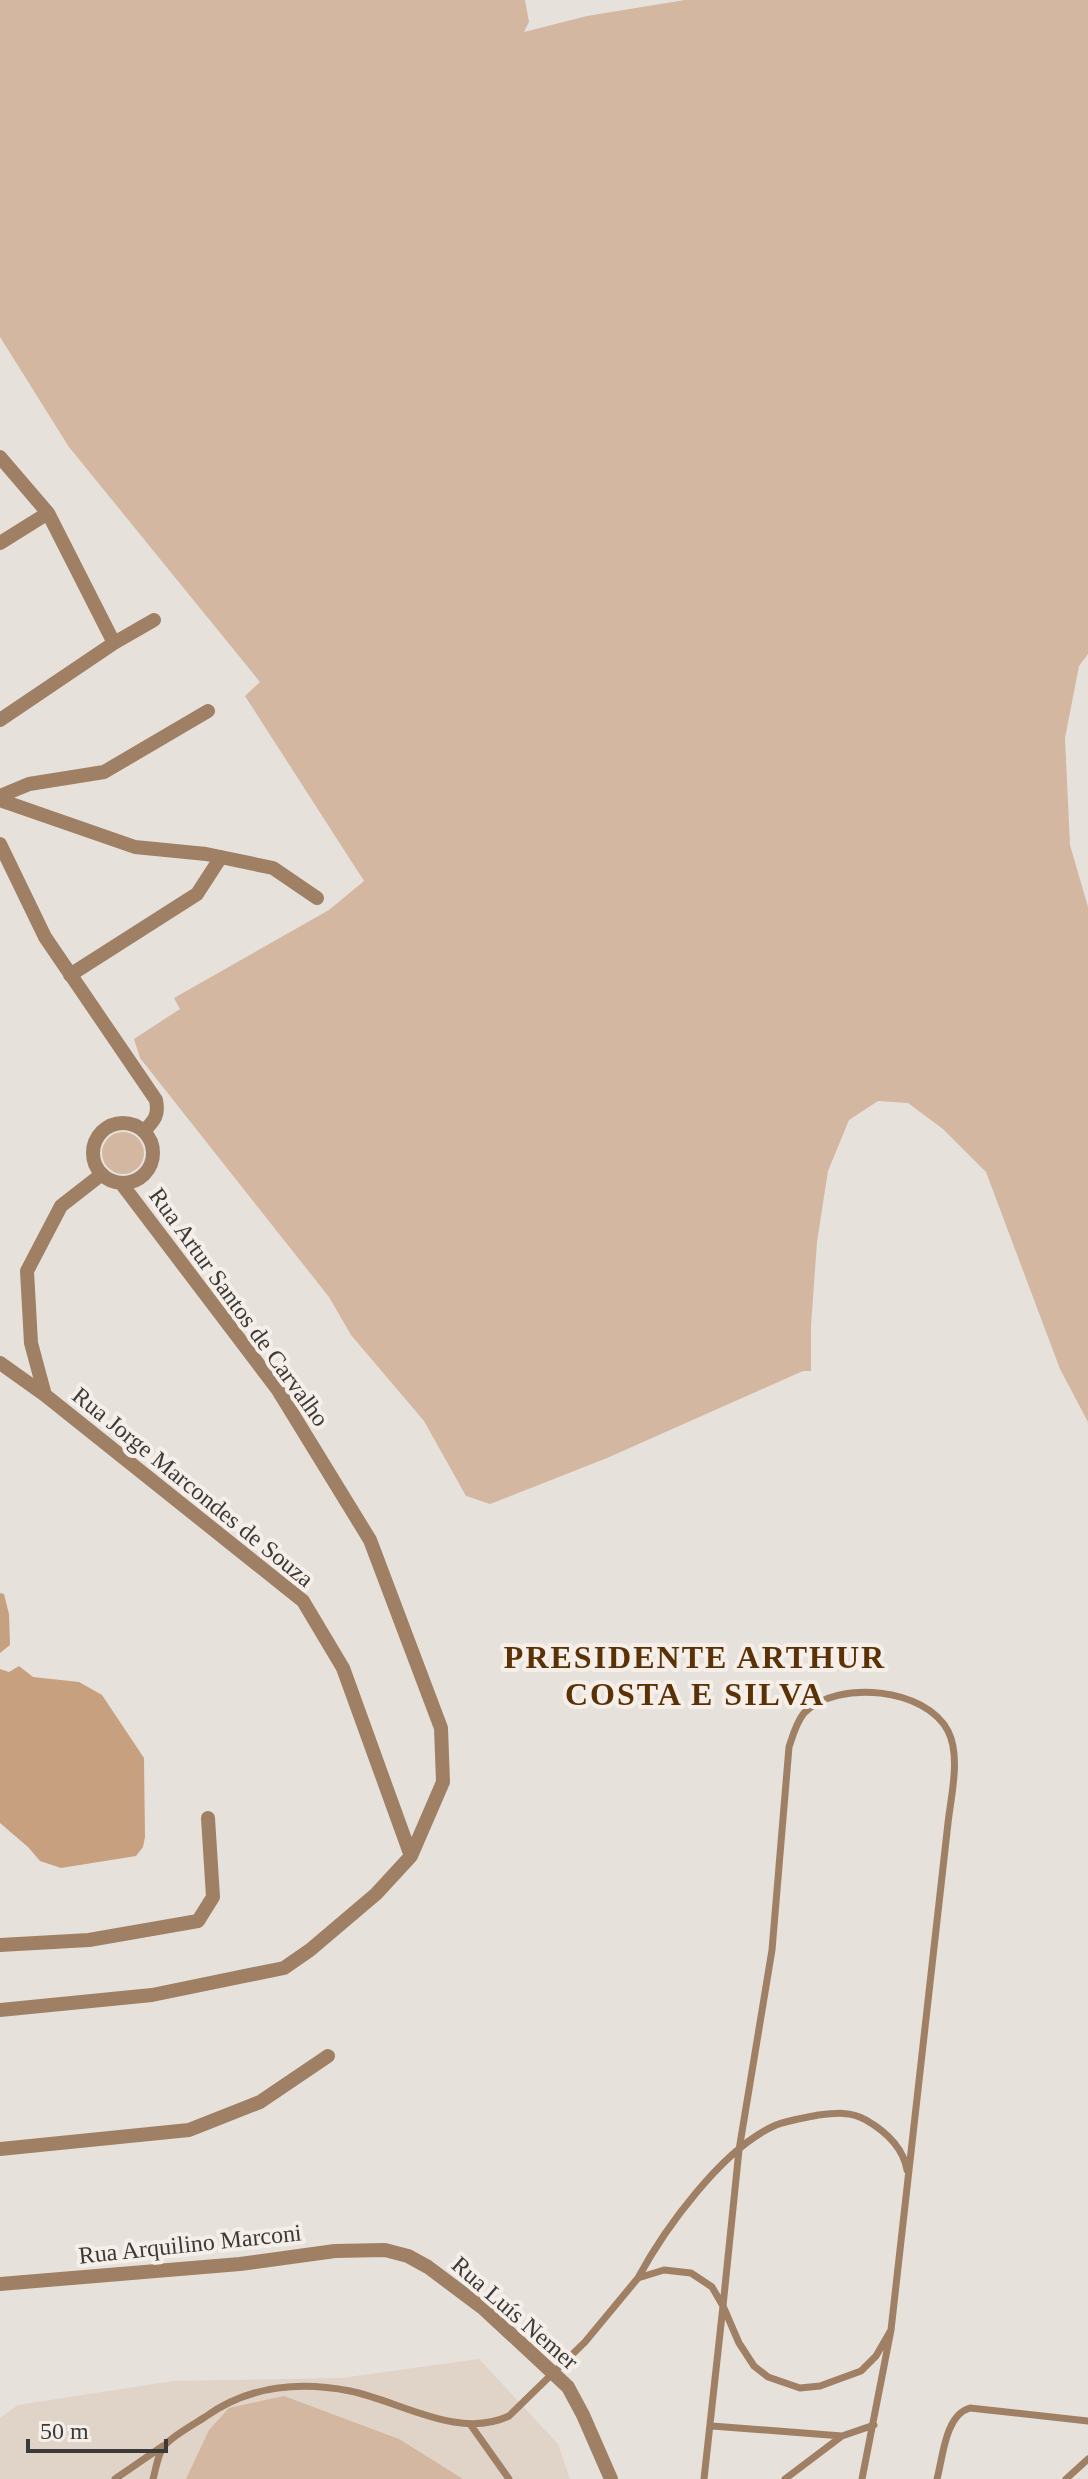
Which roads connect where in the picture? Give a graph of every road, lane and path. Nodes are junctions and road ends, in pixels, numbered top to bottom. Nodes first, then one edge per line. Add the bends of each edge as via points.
1 (0, 457) edge
2 (48, 513) junction
3 (0, 543) edge
4 (154, 620) dead end
5 (114, 643) junction
6 (208, 711) dead end
7 (0, 720) edge
8 (0, 798) edge
9 (0, 844) edge
10 (221, 857) junction
11 (317, 898) dead end
12 (70, 975) junction
13 (144, 1131) junction
14 (102, 1174) junction
15 (121, 1183) junction
16 (0, 1363) edge
17 (45, 1395) junction
18 (208, 1818) dead end
19 (411, 1856) junction
20 (0, 1945) edge
21 (0, 2010) edge
22 (328, 2056) dead end
23 (0, 2149) edge
24 (739, 2150) junction
25 (908, 2176) junction
26 (385, 2250) joint
27 (638, 2278) junction
28 (0, 2284) edge
29 (723, 2306) junction
30 (891, 2330) junction
31 (1088, 2421) edge
32 (470, 2424) junction
33 (874, 2425) junction
34 (712, 2426) junction
35 (842, 2436) junction
36 (163, 2446) junction
37 (1088, 2459) edge
38 (115, 2479) edge
39 (153, 2479) edge
40 (509, 2479) edge
41 (611, 2479) edge
42 (704, 2479) edge
43 (785, 2479) edge
44 (862, 2479) edge
45 (937, 2479) edge
46 (1066, 2479) edge

1 - 2 street
2 - 3 street
2 - 5 street
4 - 5 street
5 - 7 street
6 - 8 street via 104,772 29,784
8 - 10 street via 135,847
9 - 12 street via 45,937
10 - 11 street via 273,868
10 - 12 street via 197,894
12 - 13 street via 156,1100 156,1119
13 - 14 street via 122,1123 99,1135 93,1156
13 - 15 street via 151,1141 152,1163 138,1179
14 - 15 street
14 - 17 street via 61,1206 27,1271 31,1343
15 - 19 street, Rua Artur Santos de Carvalho via 278,1390 370,1540 441,1728 443,1782
16 - 17 street, Rua Jorge Marcondes de Souza
17 - 19 street, Rua Jorge Marcondes de Souza via 303,1601 343,1668
18 - 20 street via 213,1897 198,1921 89,1940
19 - 21 street via 376,1894 284,1968 152,1995
22 - 23 street via 260,2102 189,2130
24 - 25 lane via 777,2125 854,2113 898,2146
24 - 25 lane via 772,1950 789,1747 805,1712 826,1699 882,1693 937,1713 954,1754
24 - 27 lane via 687,2205
24 - 29 lane
25 - 30 lane
26 - 28 street, Rua Arquilino Marconi
26 - 41 street, Rua Luís Nemer via 428,2267 473,2300 568,2387
27 - 29 lane via 664,2270 691,2273 712,2287
27 - 32 lane via 585,2342 509,2416 495,2423
29 - 30 lane via 754,2366 800,2388 861,2371
29 - 34 lane
30 - 33 lane
31 - 45 lane via 961,2411 953,2418
32 - 36 lane via 351,2391 303,2386 258,2390 227,2401
32 - 40 lane
33 - 35 lane
33 - 44 lane
34 - 35 lane
34 - 42 lane
35 - 43 lane
36 - 38 lane
36 - 39 lane
37 - 46 lane

